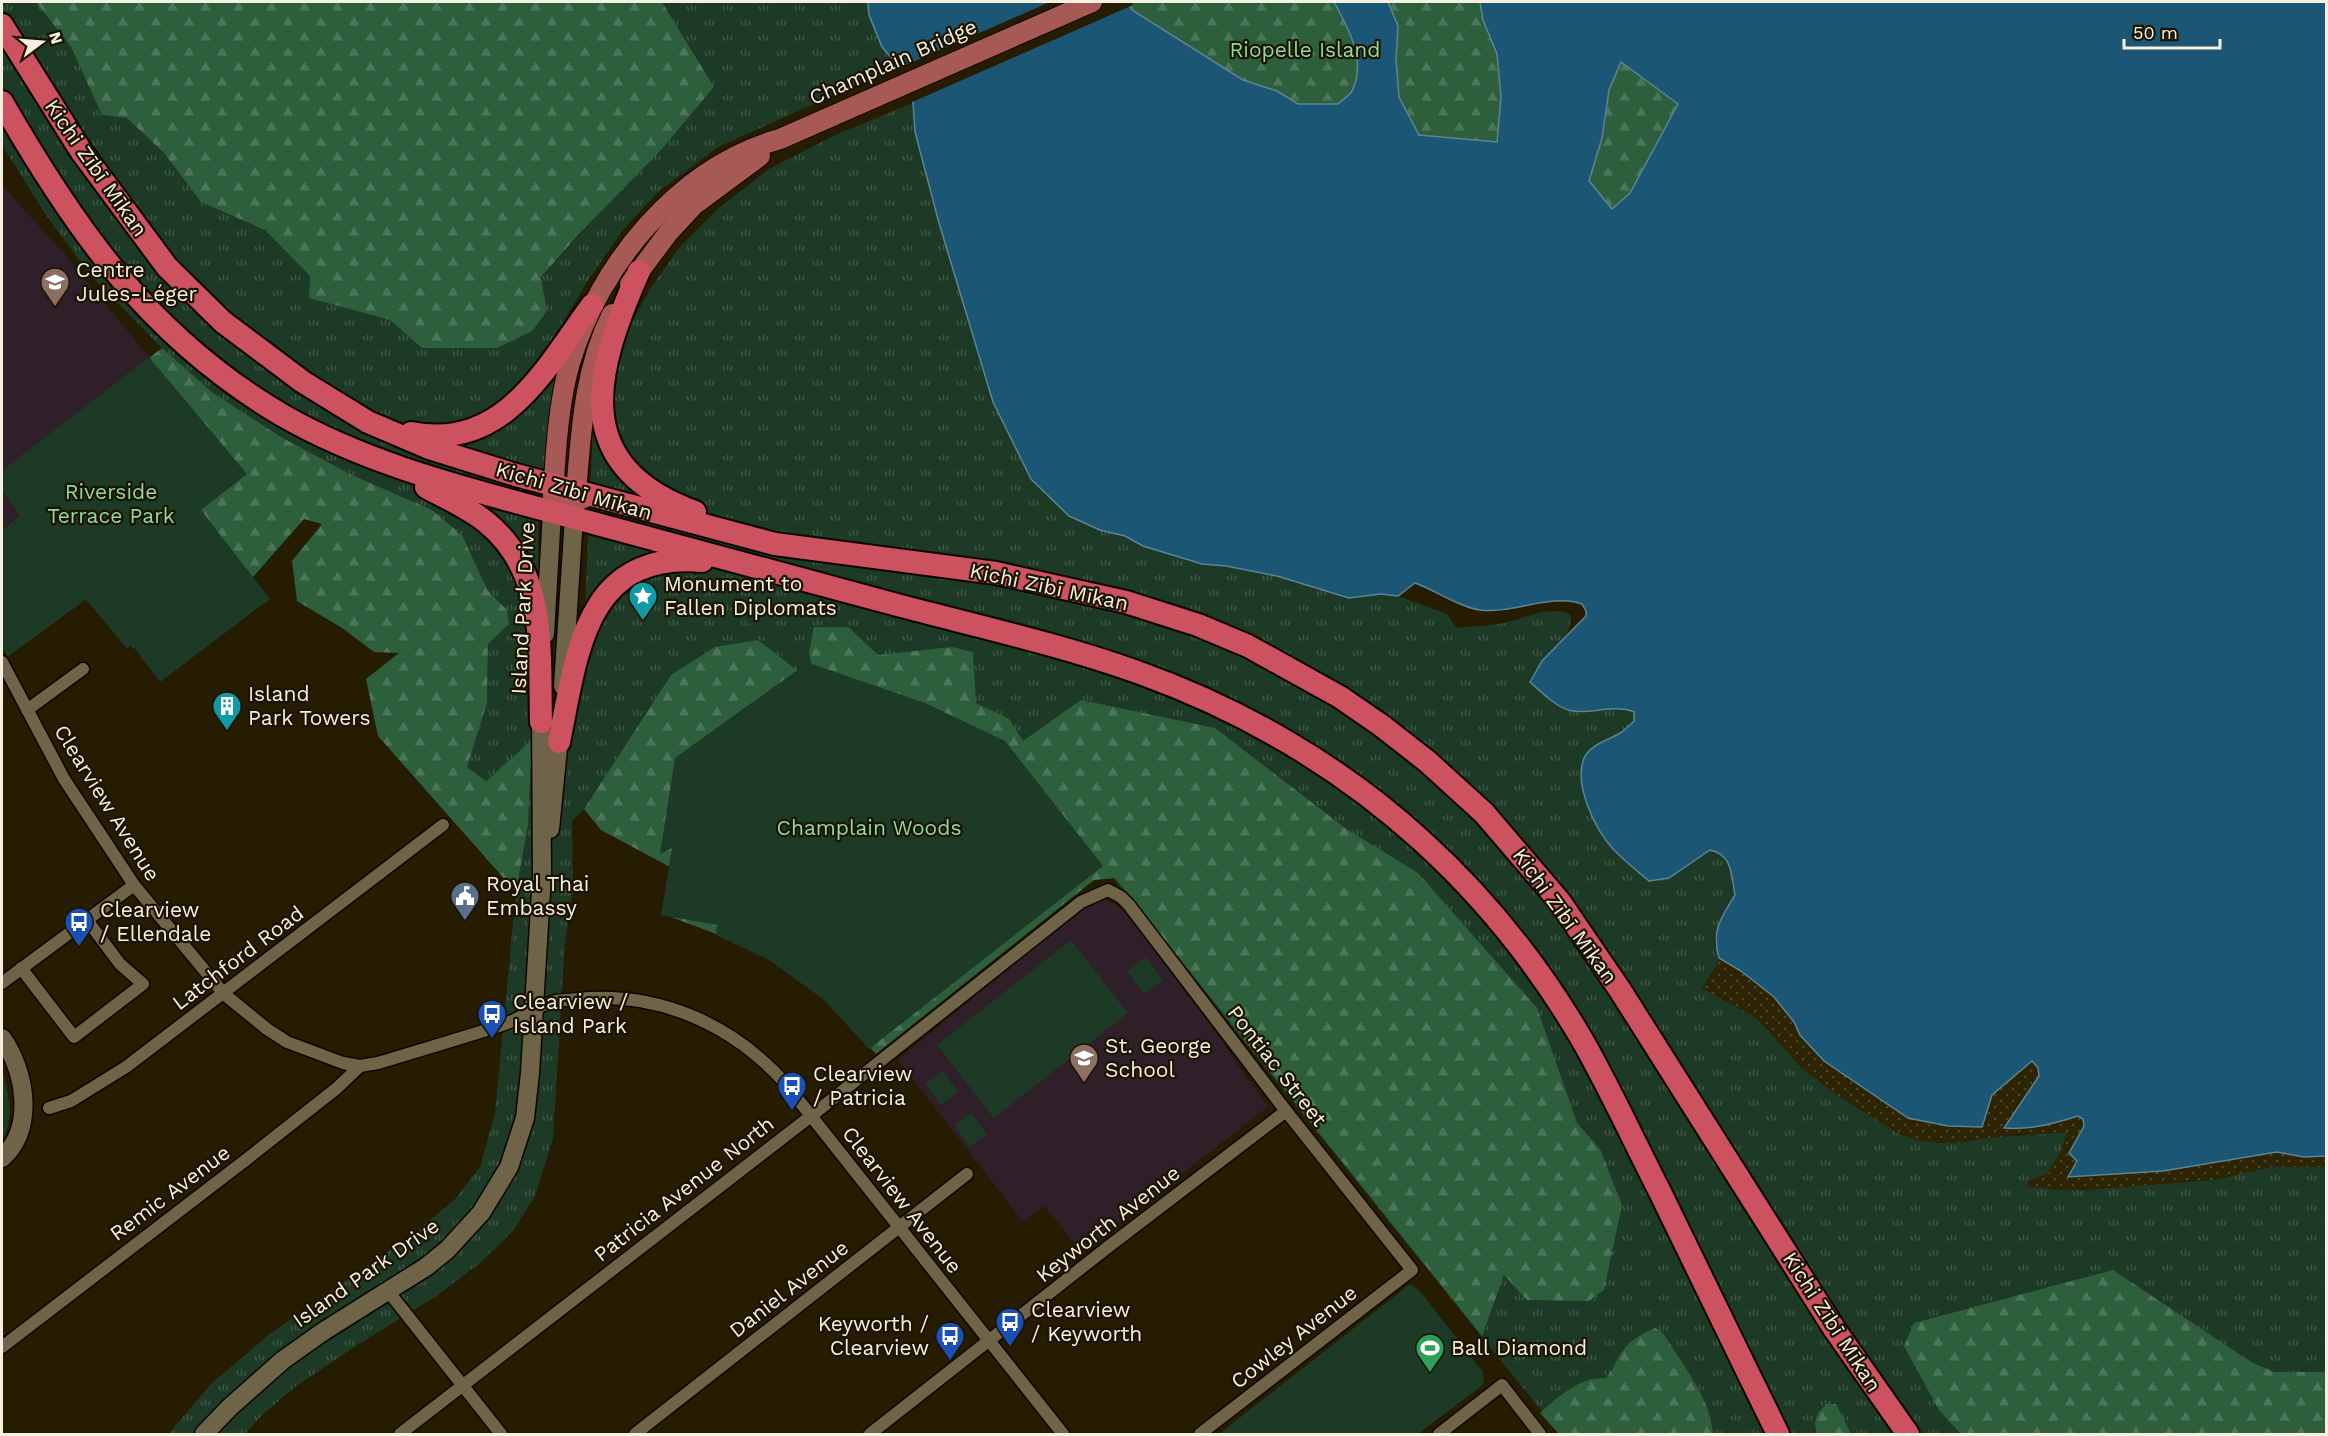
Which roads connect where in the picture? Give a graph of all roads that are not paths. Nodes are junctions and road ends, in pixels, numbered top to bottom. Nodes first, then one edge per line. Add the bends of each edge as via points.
1 (1092, 2) edge
2 (2, 25) edge
3 (2, 102) edge
4 (780, 139) junction
5 (639, 271) junction
6 (592, 304) junction
7 (368, 422) junction
8 (365, 453) junction
9 (554, 486) junction
10 (582, 494) junction
11 (556, 513) junction
12 (823, 550) junction
13 (789, 576) junction
14 (2, 662) edge
15 (83, 669) dead end
16 (27, 710) junction
17 (541, 722) junction
18 (559, 742) junction
19 (443, 825) dead end
20 (542, 876) junction
21 (134, 885) junction
22 (1108, 890) joint
23 (87, 920) junction
24 (21, 968) junction
25 (2, 982) edge
26 (224, 994) junction
27 (532, 1012) junction
28 (2, 1038) edge
29 (360, 1066) junction
30 (49, 1108) dead end
31 (1286, 1111) junction
32 (811, 1116) junction
33 (2, 1158) edge
34 (968, 1174) dead end
35 (899, 1227) junction
36 (1412, 1270) joint
37 (388, 1291) junction
38 (990, 1341) junction
39 (2, 1347) edge
40 (463, 1385) junction
41 (204, 1434) edge
42 (400, 1434) edge
43 (501, 1434) edge
44 (635, 1434) edge
45 (870, 1434) edge
46 (1063, 1434) edge
47 (1200, 1434) edge
48 (1439, 1434) edge
49 (1540, 1434) edge
50 (1778, 1434) edge
51 (1908, 1434) edge

1 - 4 main road, Champlain Bridge
2 - 7 highway, Kichi Zībī Mīkan via 81,151 167,267 223,322 303,382
3 - 8 highway, Kichi Zībī Mīkan via 90,242 163,324 215,368 282,414
4 - 5 main road via 694,205
4 - 6 main road, Island Park Drive via 728,161 682,192 648,225
5 - 10 main road via 611,317 593,361 582,417
5 - 12 highway via 617,322 603,386 605,427 619,460 640,482 682,507
6 - 7 highway via 535,384 511,408 488,423 438,436
6 - 9 main road, Island Park Drive via 570,364
7 - 9 highway, Kichi Zībī Mīkan via 429,448
8 - 11 highway, Kichi Zībī Mīkan via 451,485
8 - 17 highway via 477,515 516,555 537,614
9 - 10 highway, Kichi Zībī Mīkan
9 - 11 main road, Island Park Drive
10 - 11 main road
10 - 12 highway, Kichi Zībī Mīkan via 775,544
11 - 13 highway, Kichi Zībī Mīkan
11 - 17 main road, Island Park Drive
11 - 18 main road, Island Park Drive
12 - 51 highway, Kichi Zībī Mīkan via 996,573 1177,617 1224,635 1293,670 1406,744 1484,813 1543,880 1589,943 1861,1369
13 - 18 highway via 688,560 651,564 627,575 602,599 584,631
13 - 50 highway, Kichi Zībī Mīkan via 988,627 1185,690 1251,722 1348,782 1398,820 1488,907 1563,1009 1600,1073
14 - 16 street, Clearview Avenue
15 - 16 street
16 - 21 street, Clearview Avenue via 64,779
17 - 20 main road, Island Park Drive
18 - 20 main road, Island Park Drive
19 - 26 street, Latchford Road
20 - 27 main road, Island Park Drive
21 - 23 street
21 - 26 street, Clearview Avenue
22 - 31 street, Pontiac Street via 1129,905
22 - 32 street, Patricia Avenue North via 1081,902
23 - 24 street
23 - 24 street via 120,964 143,984 74,1037
24 - 25 street
26 - 29 street, Clearview Avenue via 287,1042 343,1064
26 - 30 street, Latchford Road via 126,1067 71,1101
27 - 29 street, Clearview Avenue via 431,1047
27 - 32 street, Clearview Avenue via 555,1001 609,998 663,1006 691,1015 752,1050
27 - 37 main road, Island Park Drive via 526,1107 505,1175 459,1239
28 - 33 main road via 18,1074 24,1110 17,1138
29 - 39 street, Remic Avenue via 247,1159
31 - 36 street, Pontiac Street
31 - 38 street, Keyworth Avenue
32 - 35 street, Clearview Avenue
32 - 40 street, Patricia Avenue North
34 - 35 street, Daniel Avenue
35 - 38 street, Clearview Avenue
35 - 44 street, Daniel Avenue
36 - 47 street, Cowley Avenue
37 - 40 street
37 - 41 main road, Island Park Drive via 276,1366
38 - 45 street, Keyworth Avenue
38 - 46 street, Clearview Avenue
40 - 42 street, Patricia Avenue North
40 - 43 street
48 - 49 street via 1502,1385

